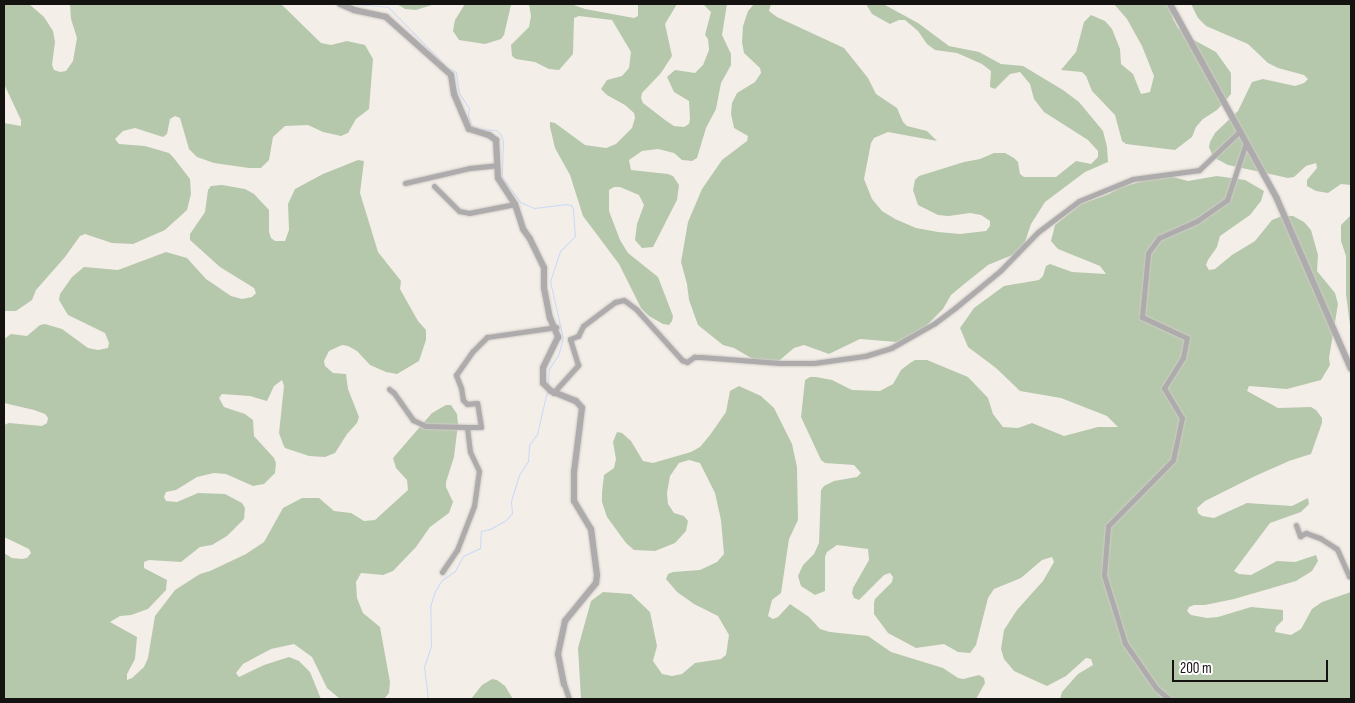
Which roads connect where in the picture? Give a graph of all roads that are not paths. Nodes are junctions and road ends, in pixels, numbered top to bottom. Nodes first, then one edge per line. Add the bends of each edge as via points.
1 (340, 4) edge
2 (1170, 4) edge
3 (1240, 131) junction
4 (1246, 143) junction
5 (496, 165) junction
6 (405, 183) dead end
7 (434, 186) dead end
8 (515, 204) junction
9 (556, 327) junction
10 (1351, 369) edge
11 (389, 389) dead end
12 (552, 392) junction
13 (467, 427) junction
14 (1296, 525) dead end
15 (442, 572) dead end
16 (1351, 575) edge
17 (564, 684) joint
18 (569, 699) edge
19 (1169, 699) edge

1 - 5 street via 386,17 451,75 454,94 468,129 496,140
2 - 3 street
3 - 4 street
3 - 12 street via 1199,170 1133,179 1079,201 1038,232 1000,271 945,317 891,348 865,356 814,363 702,357 694,357 687,362 624,300 615,302 583,326 578,336 570,339 578,365
4 - 10 street via 1277,199
4 - 19 street via 1227,200 1197,222 1159,238 1148,253 1142,317 1186,338 1183,358 1164,388 1182,418 1173,460 1108,526 1104,575 1125,643 1156,688
5 - 6 street
5 - 8 street via 501,183
7 - 8 street via 459,211 469,213
8 - 9 street via 522,229 544,268 550,318
9 - 12 street via 558,337 543,368 544,387
9 - 13 street via 487,337 473,351 456,375 462,400 467,404 477,403 481,427
11 - 13 street via 414,420 426,426
12 - 17 street via 576,401 582,408 574,501 591,529 597,574 596,583 565,621 558,654
13 - 15 street via 470,452 479,471 474,506 457,550
14 - 16 street via 1300,536 1306,533 1337,549
17 - 18 street

